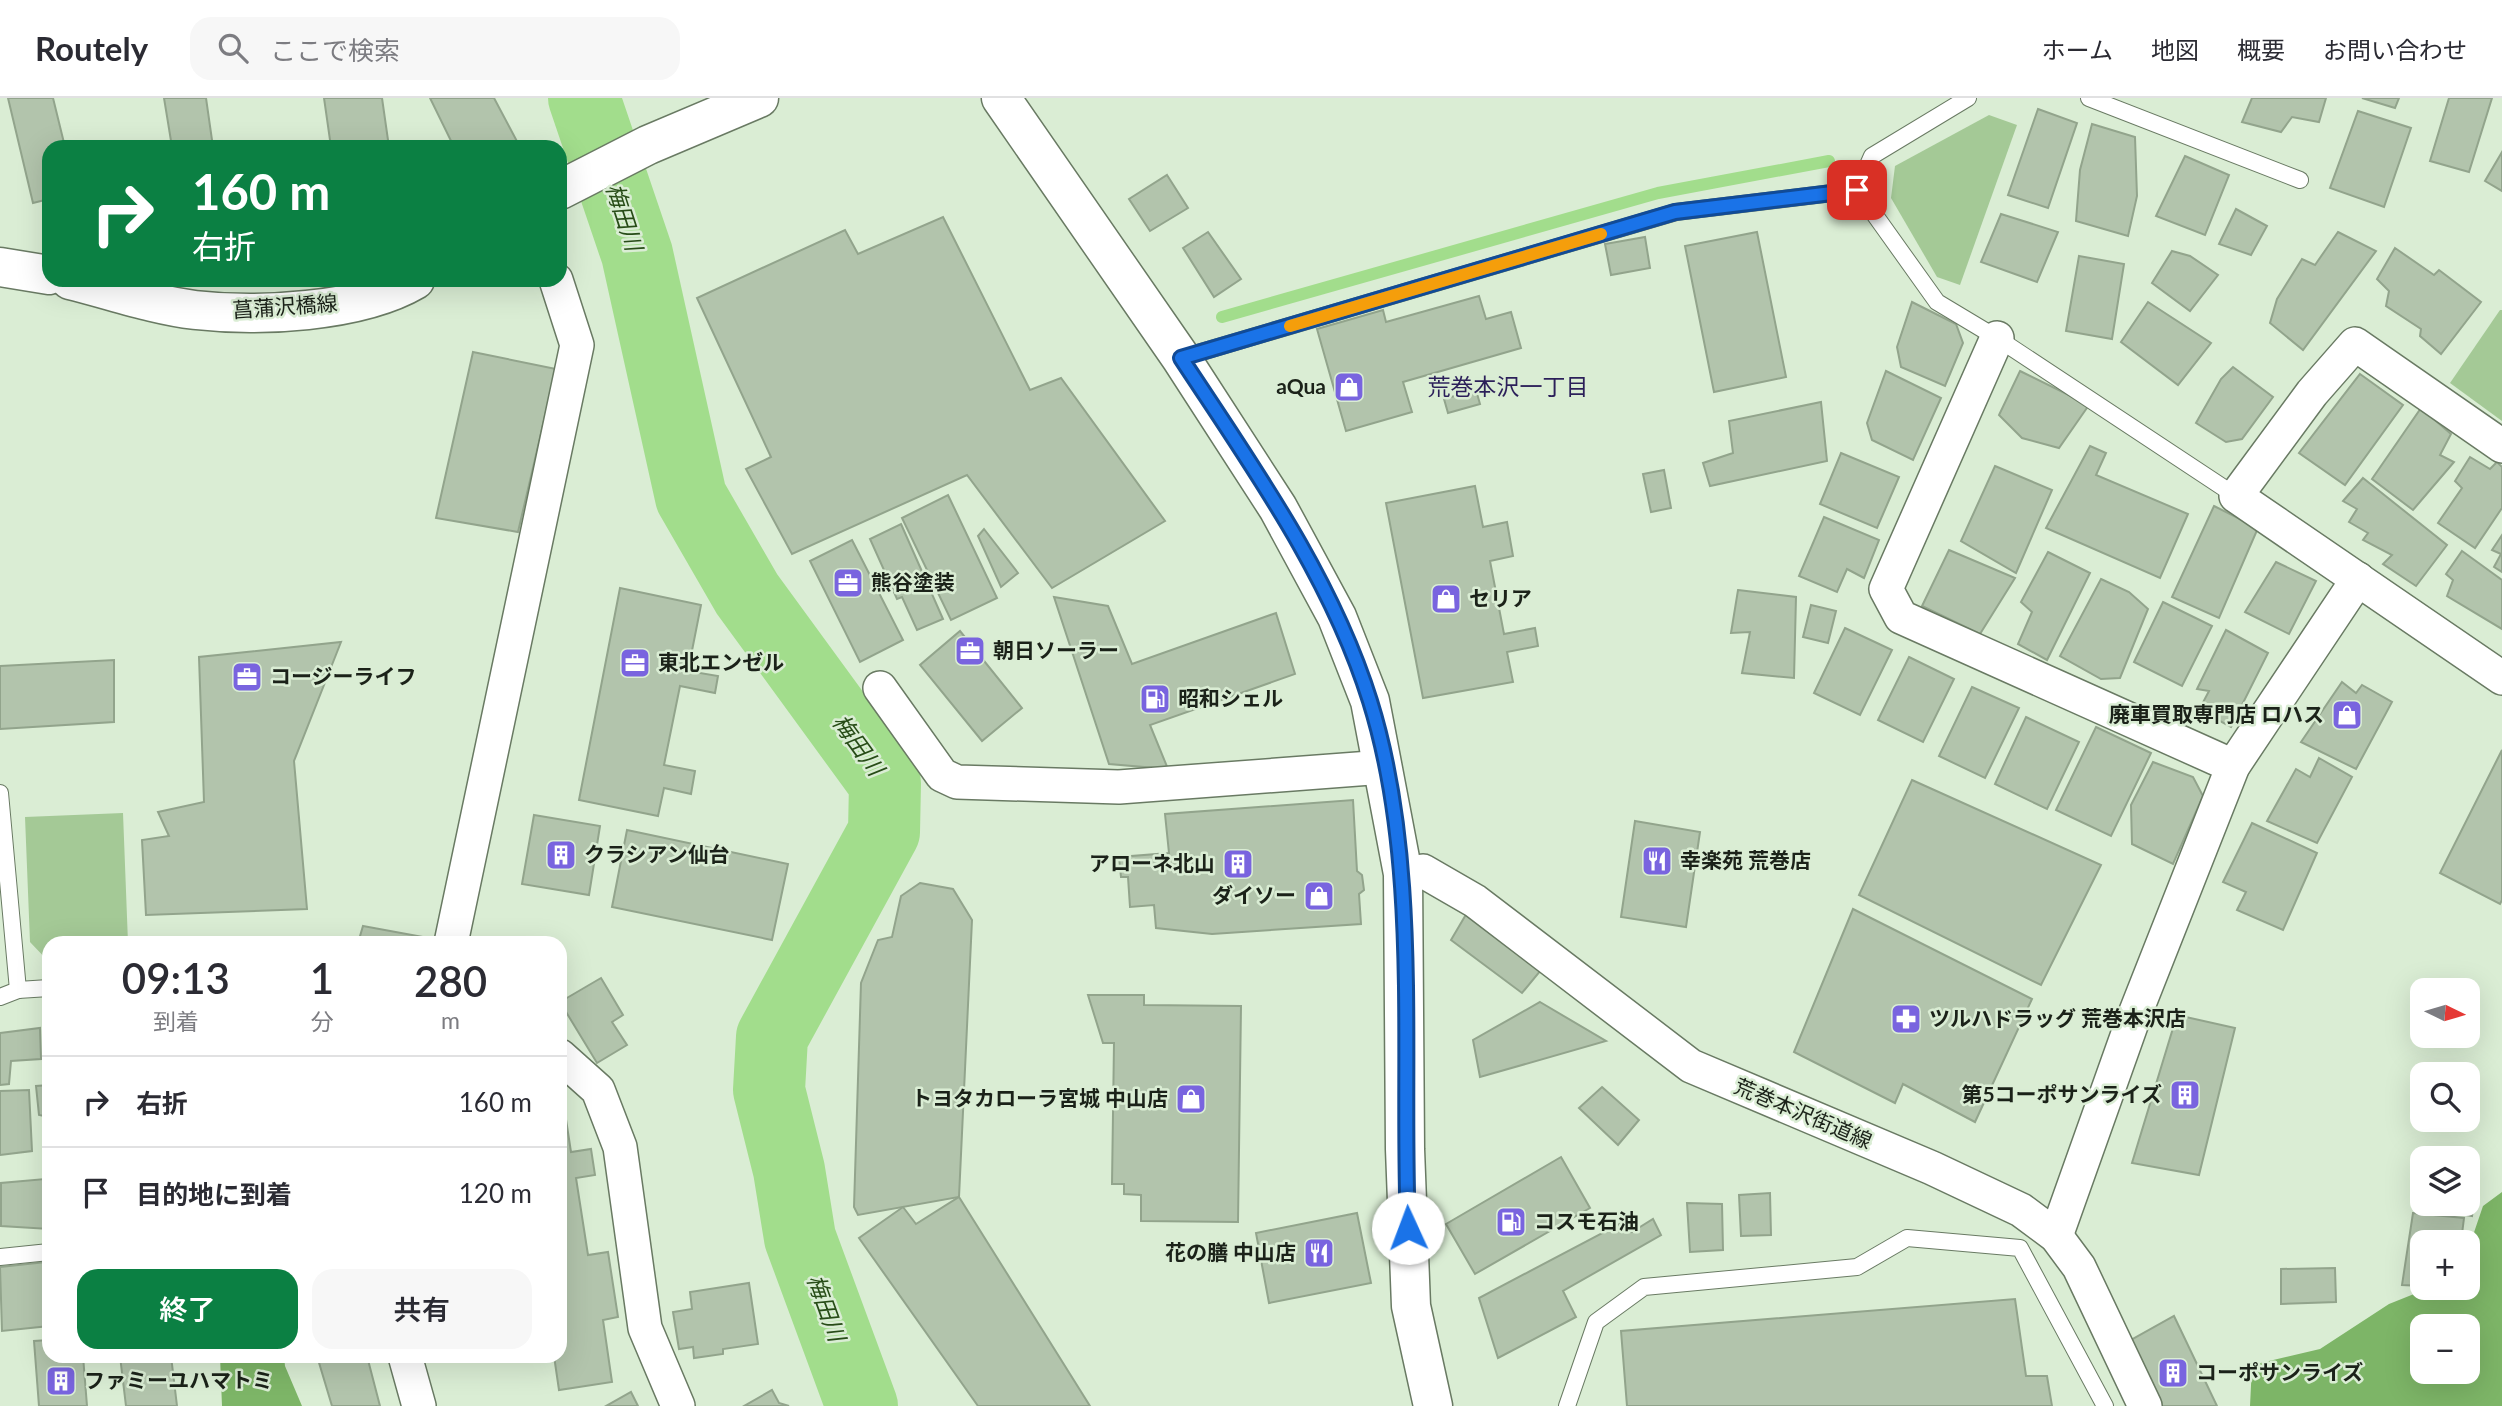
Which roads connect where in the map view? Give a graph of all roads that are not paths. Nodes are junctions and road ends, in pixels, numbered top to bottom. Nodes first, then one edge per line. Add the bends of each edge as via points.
1 (759, 98) edge
2 (1001, 98) edge
3 (1968, 98) edge
4 (2089, 98) edge
5 (2300, 180) dead end
6 (568, 185) edge
7 (1857, 190) junction
8 (0, 267) edge
9 (42, 274) edge
10 (99, 287) edge
11 (396, 287) edge
12 (558, 287) edge
13 (1997, 338) junction
14 (1181, 358) junction
15 (2502, 446) edge
16 (2236, 496) junction
17 (2358, 579) junction
18 (2502, 678) edge
19 (880, 688) dead end
20 (2233, 766) junction
21 (1384, 767) junction
22 (0, 793) edge
23 (1403, 874) junction
24 (452, 936) edge
25 (42, 988) edge
26 (18, 990) junction
27 (0, 997) edge
28 (567, 1062) edge
29 (2056, 1236) junction
30 (42, 1253) edge
31 (0, 1257) edge
32 (407, 1363) edge
33 (419, 1406) edge
34 (678, 1406) edge
35 (1433, 1406) edge
36 (1567, 1406) edge
37 (2105, 1406) edge
38 (2146, 1406) edge

1 - 6 street
2 - 14 street
3 - 7 lane via 1872,156
4 - 5 lane
7 - 13 lane via 1937,302
7 - 14 lane via 1675,212
8 - 9 street
10 - 11 street, 菖蒲沢橋線 via 193,310 264,313 351,303
12 - 24 street via 578,345
13 - 16 lane
13 - 20 street via 1886,589 1901,617
14 - 21 street via 1278,508 1337,617 1370,701
15 - 16 street via 2355,344 2312,393
16 - 17 street
17 - 18 street
17 - 20 street
19 - 21 street via 942,775 957,782 1119,787
20 - 29 street via 2135,1014
21 - 23 street
22 - 26 lane
23 - 29 street, 荒巻本沢街道線 via 1423,871 1475,901 1691,1066 1932,1168 2021,1210
23 - 35 street via 1411,1306
25 - 26 lane
26 - 27 lane
28 - 34 street via 598,1090 620,1147 645,1328
29 - 38 street, 荒巻本沢街道線 via 2080,1267
30 - 31 lane
32 - 33 street
36 - 37 lane via 1596,1322 1644,1287 1857,1267 1907,1238 2020,1248

